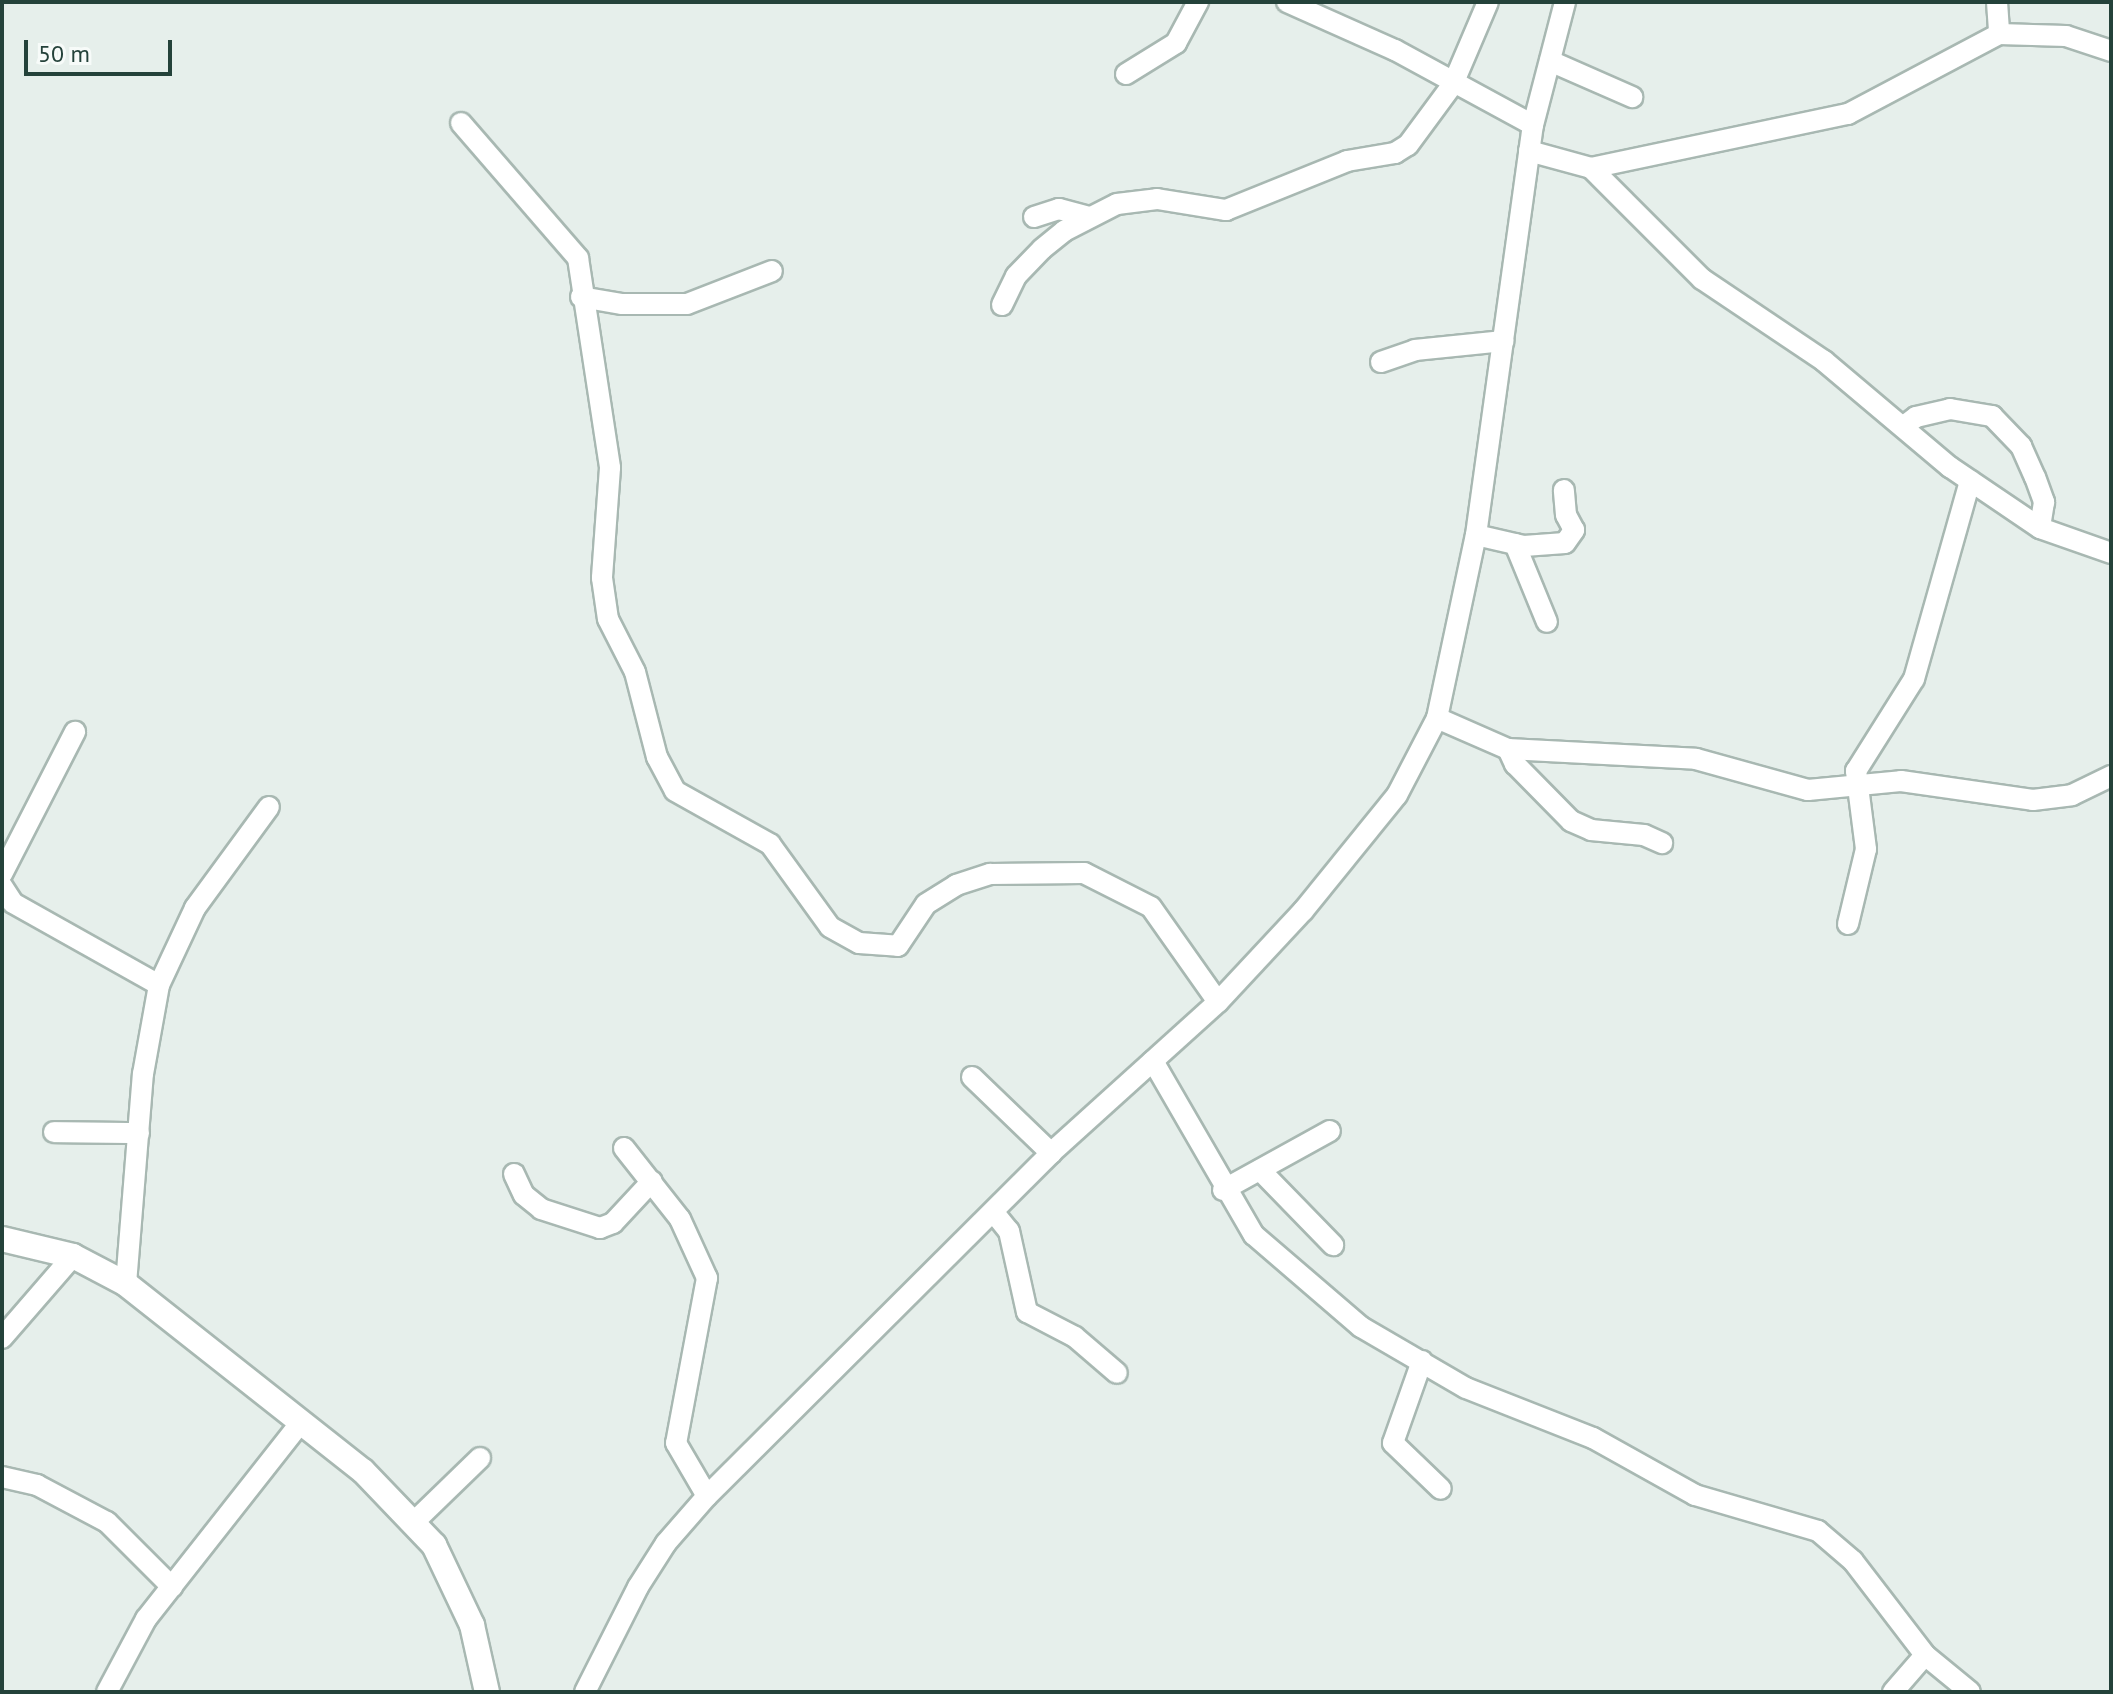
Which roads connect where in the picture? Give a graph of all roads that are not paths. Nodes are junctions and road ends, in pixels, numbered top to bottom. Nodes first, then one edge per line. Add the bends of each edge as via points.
1 (1198, 2) edge
2 (1287, 2) edge
3 (1488, 2) edge
4 (1565, 2) edge
5 (1997, 2) edge
6 (1999, 34) junction
7 (2111, 51) edge
8 (1550, 61) junction
9 (1126, 74) dead end
10 (1453, 84) junction
11 (1632, 97) dead end
12 (461, 123) dead end
13 (1533, 125) junction
14 (1529, 151) junction
15 (1591, 168) junction
16 (1034, 217) dead end
17 (1089, 217) junction
18 (772, 271) dead end
19 (581, 297) junction
20 (1002, 305) dead end
21 (1504, 341) junction
22 (1381, 362) dead end
23 (1904, 426) junction
24 (1970, 481) junction
25 (1564, 490) dead end
26 (2040, 528) junction
27 (1476, 535) junction
28 (1515, 544) junction
29 (2111, 553) edge
30 (1547, 622) dead end
31 (1437, 718) junction
32 (75, 732) dead end
33 (1508, 749) junction
34 (2111, 776) edge
35 (1857, 786) junction
36 (269, 807) dead end
37 (1662, 843) dead end
38 (2, 874) edge
39 (2, 886) edge
40 (1848, 924) dead end
41 (159, 985) junction
42 (1218, 1002) junction
43 (1153, 1061) junction
44 (972, 1077) dead end
45 (1330, 1131) dead end
46 (54, 1132) dead end
47 (139, 1133) junction
48 (624, 1148) dead end
49 (1051, 1153) junction
50 (1260, 1170) junction
51 (514, 1174) dead end
52 (652, 1181) junction
53 (1223, 1190) junction
54 (995, 1214) junction
55 (2, 1239) edge
56 (1333, 1245) dead end
57 (73, 1256) junction
58 (126, 1284) junction
59 (2, 1338) edge
60 (1422, 1361) junction
61 (1117, 1373) dead end
62 (300, 1423) junction
63 (480, 1458) dead end
64 (2, 1477) edge
65 (1441, 1489) dead end
66 (707, 1496) junction
67 (414, 1522) junction
68 (172, 1587) junction
69 (1925, 1655) junction
70 (107, 1692) edge
71 (487, 1692) edge
72 (585, 1692) edge
73 (1893, 1692) edge
74 (1970, 1692) edge

1 - 9 street via 1176,43
2 - 10 street via 1395,50
3 - 10 street
4 - 8 street
5 - 6 street
6 - 7 street via 2066,36
6 - 15 street via 1848,114
8 - 11 street
8 - 13 street
10 - 13 street
10 - 17 street via 1427,126 1395,153 1347,161 1226,210 1144,200 1117,204
12 - 19 street via 572,249 581,270
13 - 14 street
14 - 15 street
14 - 21 street
15 - 23 street via 1702,279 1824,361
16 - 17 street via 1059,209
17 - 20 street via 1030,260
18 - 19 street via 680,305
19 - 42 street via 610,468 602,578 608,619 635,672 657,757 675,791 770,844 830,927 859,943 898,946 926,904 956,885 990,874 1084,873 1151,907
21 - 22 street via 1415,350
21 - 27 street
23 - 24 street
23 - 26 street via 1916,417 1950,409 1992,416 2021,446 2035,477 2044,502
24 - 26 street
24 - 35 street via 1927,644 1914,679 1857,766
25 - 28 street via 1573,536 1551,548
26 - 29 street
27 - 28 street
27 - 31 street
28 - 30 street
31 - 33 street
31 - 42 street via 1397,795 1303,911
32 - 38 street
33 - 35 street via 1642,753 1728,766 1808,790
33 - 37 street via 1515,764 1571,821 1591,830 1644,835
34 - 35 street via 2072,795 2033,800 1901,781
35 - 40 street via 1866,849
36 - 41 street via 195,908
39 - 41 street via 13,903
41 - 47 street
42 - 43 street
43 - 49 street
43 - 53 street
44 - 49 street
45 - 50 street
46 - 47 street
47 - 58 street
48 - 52 street
49 - 54 street
50 - 53 street
50 - 56 street
51 - 52 street via 524,1195 541,1209 600,1228 613,1223
52 - 66 street via 680,1219 707,1278 676,1443
53 - 60 street via 1270,1254 1361,1327
54 - 61 street via 1009,1231 1027,1312 1075,1337
54 - 66 street
55 - 57 street
57 - 58 street
57 - 59 street
58 - 62 street
60 - 65 street via 1393,1443
60 - 69 street via 1466,1388 1593,1438 1695,1495 1818,1531 1853,1561
62 - 67 street via 363,1471
62 - 68 street
63 - 67 street
64 - 68 street via 37,1485 107,1522
66 - 72 street via 666,1543 638,1587
67 - 71 street via 459,1590
68 - 70 street via 123,1655
69 - 73 street
69 - 74 street

